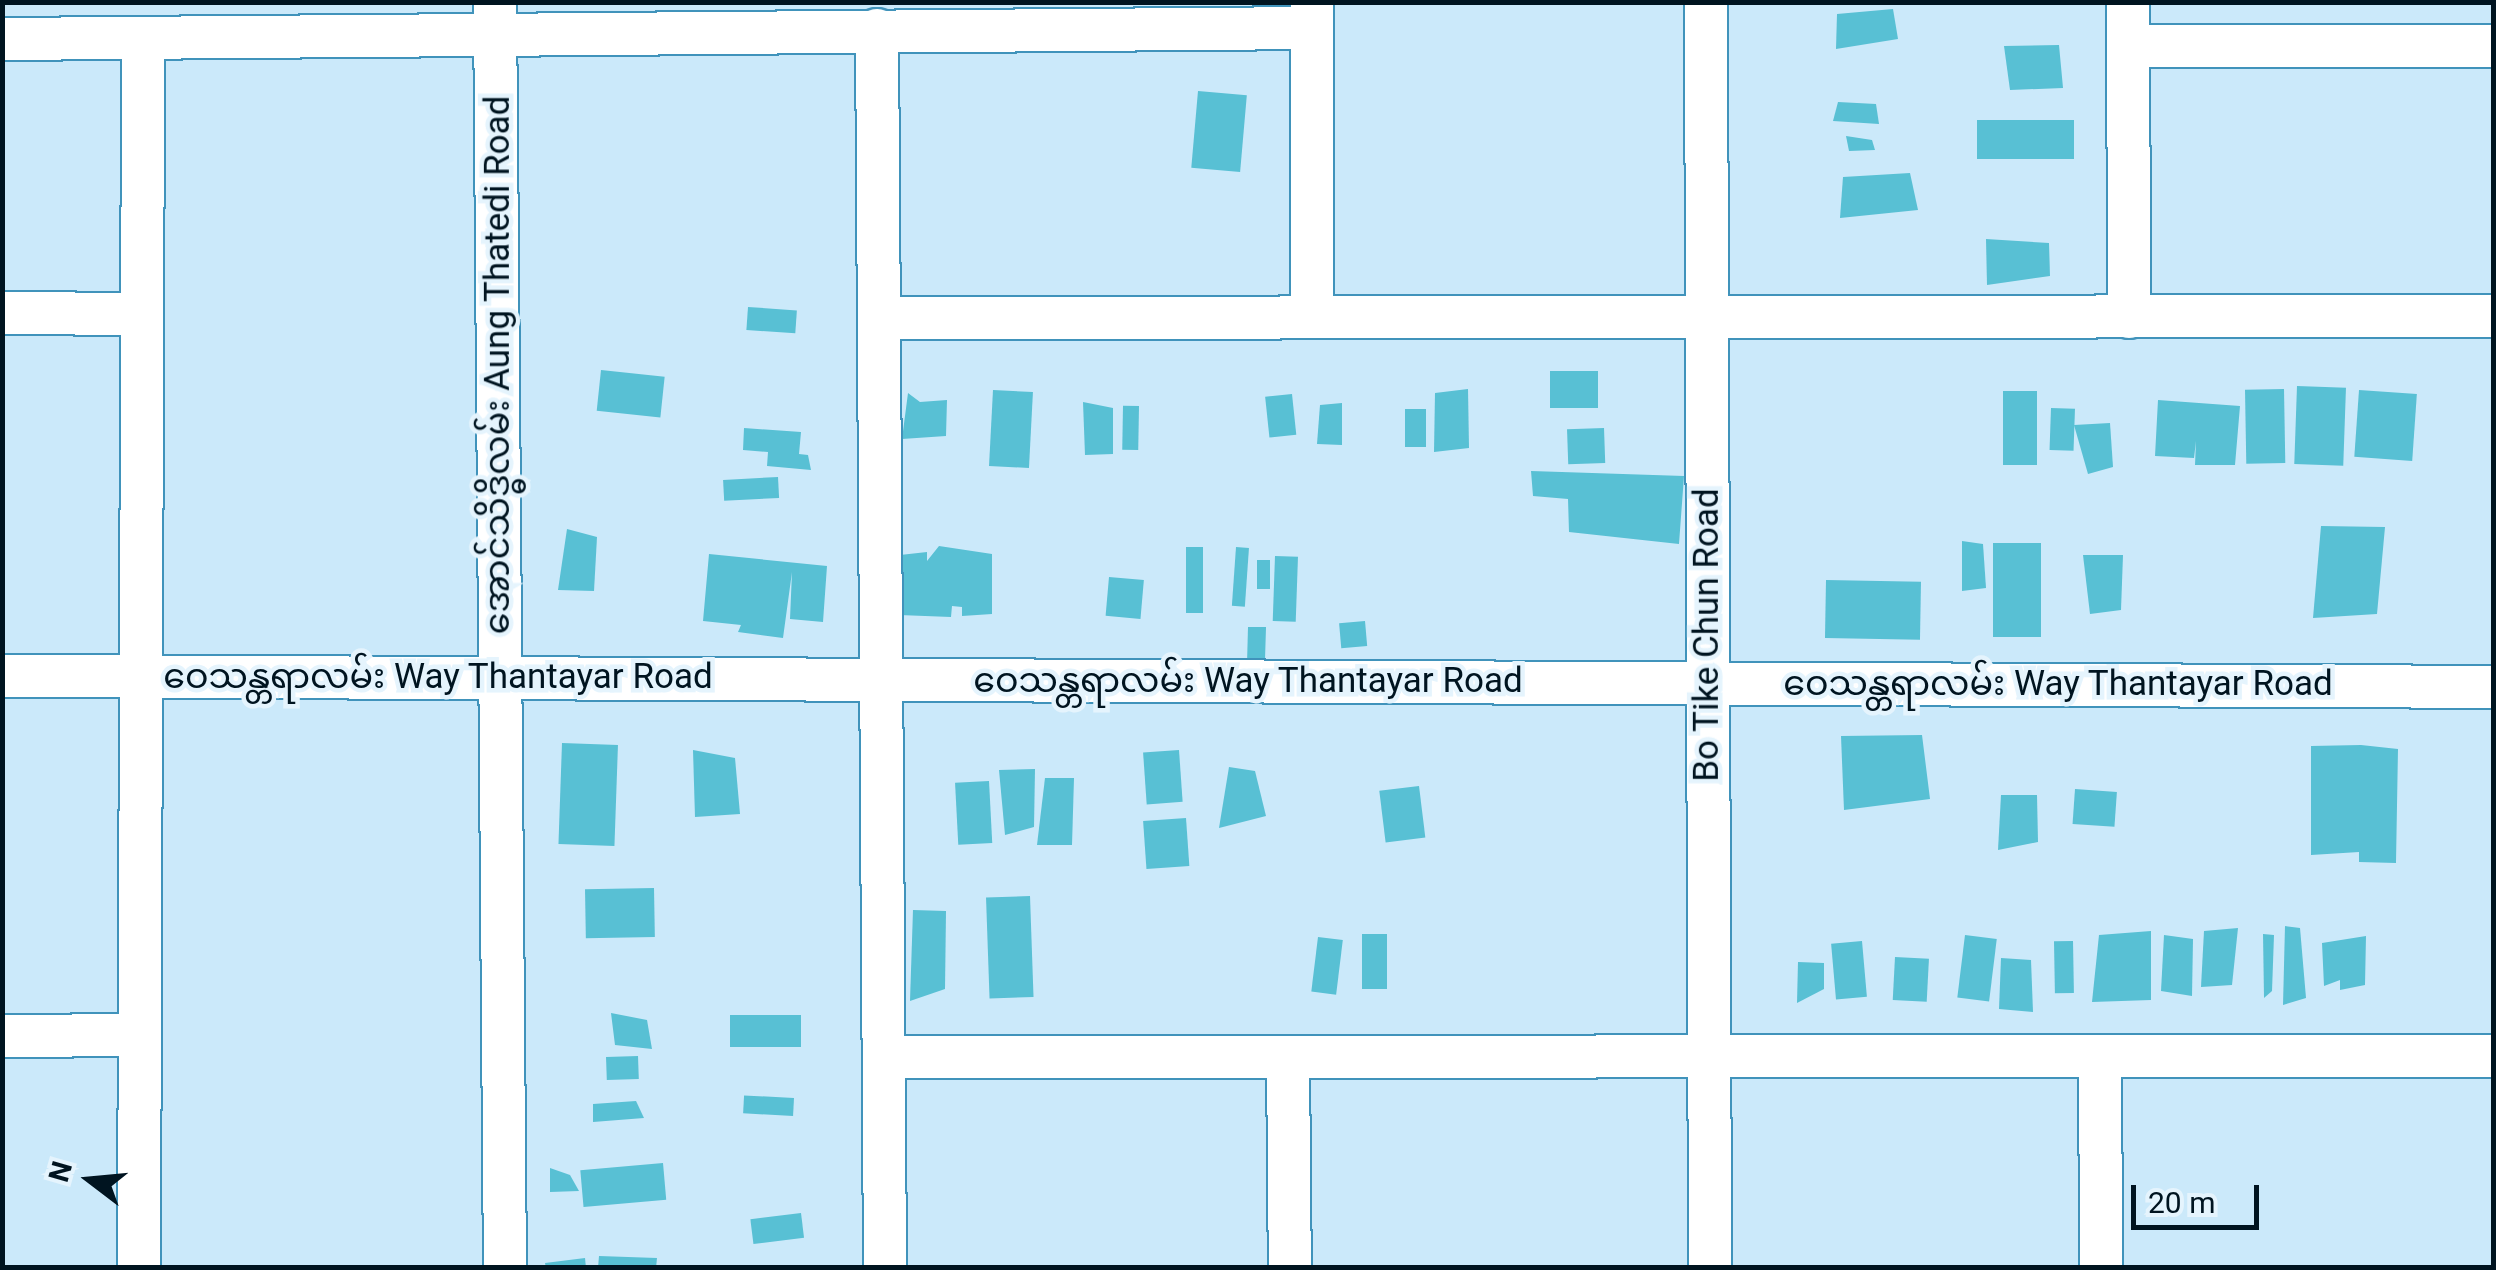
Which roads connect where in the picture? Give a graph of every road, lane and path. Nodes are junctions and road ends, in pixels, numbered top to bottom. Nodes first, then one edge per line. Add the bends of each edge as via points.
1 (1706, 2) edge
2 (2128, 2) edge
3 (1312, 15) edge
4 (495, 18) edge
5 (877, 30) junction
6 (143, 38) junction
7 (2, 40) edge
8 (2128, 46) junction
9 (2494, 46) edge
10 (2, 313) edge
11 (142, 314) junction
12 (2129, 316) junction
13 (2494, 316) edge
14 (1312, 317) junction
15 (1705, 317) junction
16 (880, 318) junction
17 (2, 676) edge
18 (141, 676) junction
19 (500, 678) junction
20 (882, 679) junction
21 (1708, 683) junction
22 (2494, 686) edge
23 (140, 1035) junction
24 (2, 1036) edge
25 (1710, 1056) junction
26 (2100, 1056) junction
27 (2494, 1056) edge
28 (1288, 1057) junction
29 (884, 1058) junction
30 (139, 1268) edge
31 (505, 1268) edge
32 (885, 1268) edge
33 (1290, 1268) edge
34 (1710, 1268) edge
35 (2101, 1268) edge

1 - 15 street, Bo Tike Chun Road
2 - 8 street
3 - 5 street
3 - 14 street
4 - 5 street
4 - 6 street
4 - 19 street, အောင်သိဒ္ဓိလမ်း Aung Thatedi Road
5 - 16 street
6 - 7 street
6 - 11 street
8 - 9 street
8 - 12 street
10 - 11 street
11 - 18 street
12 - 13 street
12 - 15 street
14 - 15 street
14 - 16 street
15 - 21 street, Bo Tike Chun Road
16 - 20 street
17 - 18 street, ဝေသန္တရာလမ်း Way Thantayar Road
18 - 19 street, ဝေသန္တရာလမ်း Way Thantayar Road
18 - 23 street
19 - 20 street, ဝေသန္တရာလမ်း Way Thantayar Road
19 - 31 street, အောင်သိဒ္ဓိလမ်း Aung Thatedi Road
20 - 21 street, ဝေသန္တရာလမ်း Way Thantayar Road
20 - 29 street
21 - 22 street, ဝေသန္တရာလမ်း Way Thantayar Road
21 - 25 street, Bo Tike Chun Road
23 - 24 street
23 - 30 street
25 - 26 street
25 - 28 street
25 - 34 street, Bo Tike Chun Road
26 - 27 street
26 - 35 street
28 - 29 street
28 - 33 street
29 - 32 street

